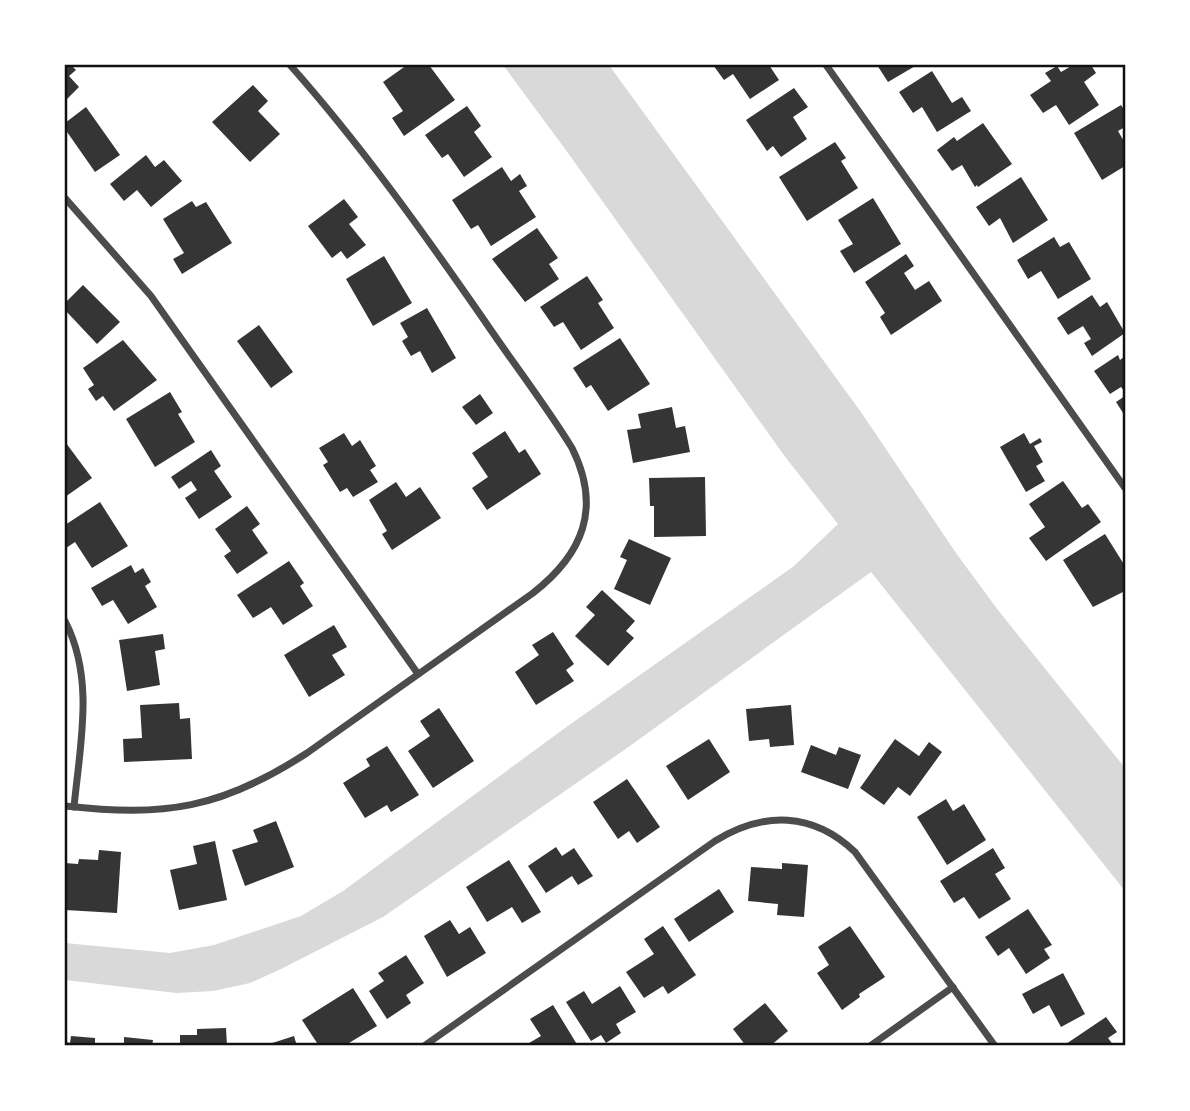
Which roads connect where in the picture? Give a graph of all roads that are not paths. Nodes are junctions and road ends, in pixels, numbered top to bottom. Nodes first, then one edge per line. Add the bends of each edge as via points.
1 (290, 65) edge
2 (826, 65) edge
3 (65, 198) edge
4 (1125, 488) edge
5 (65, 621) edge
6 (418, 674) junction
7 (65, 806) edge
8 (74, 807) junction
9 (953, 987) junction
10 (424, 1046) edge
11 (870, 1046) edge
12 (995, 1046) edge

1 - 6 street via 335,115 427,237 557,424 578,460 585,483 585,522 575,549 559,571
2 - 4 street
3 - 6 street via 151,296
5 - 8 street via 83,682
6 - 8 street via 286,766 236,792 154,810
7 - 8 street
9 - 10 street via 875,876 845,842 812,824 772,819 715,841
9 - 11 street
9 - 12 street

